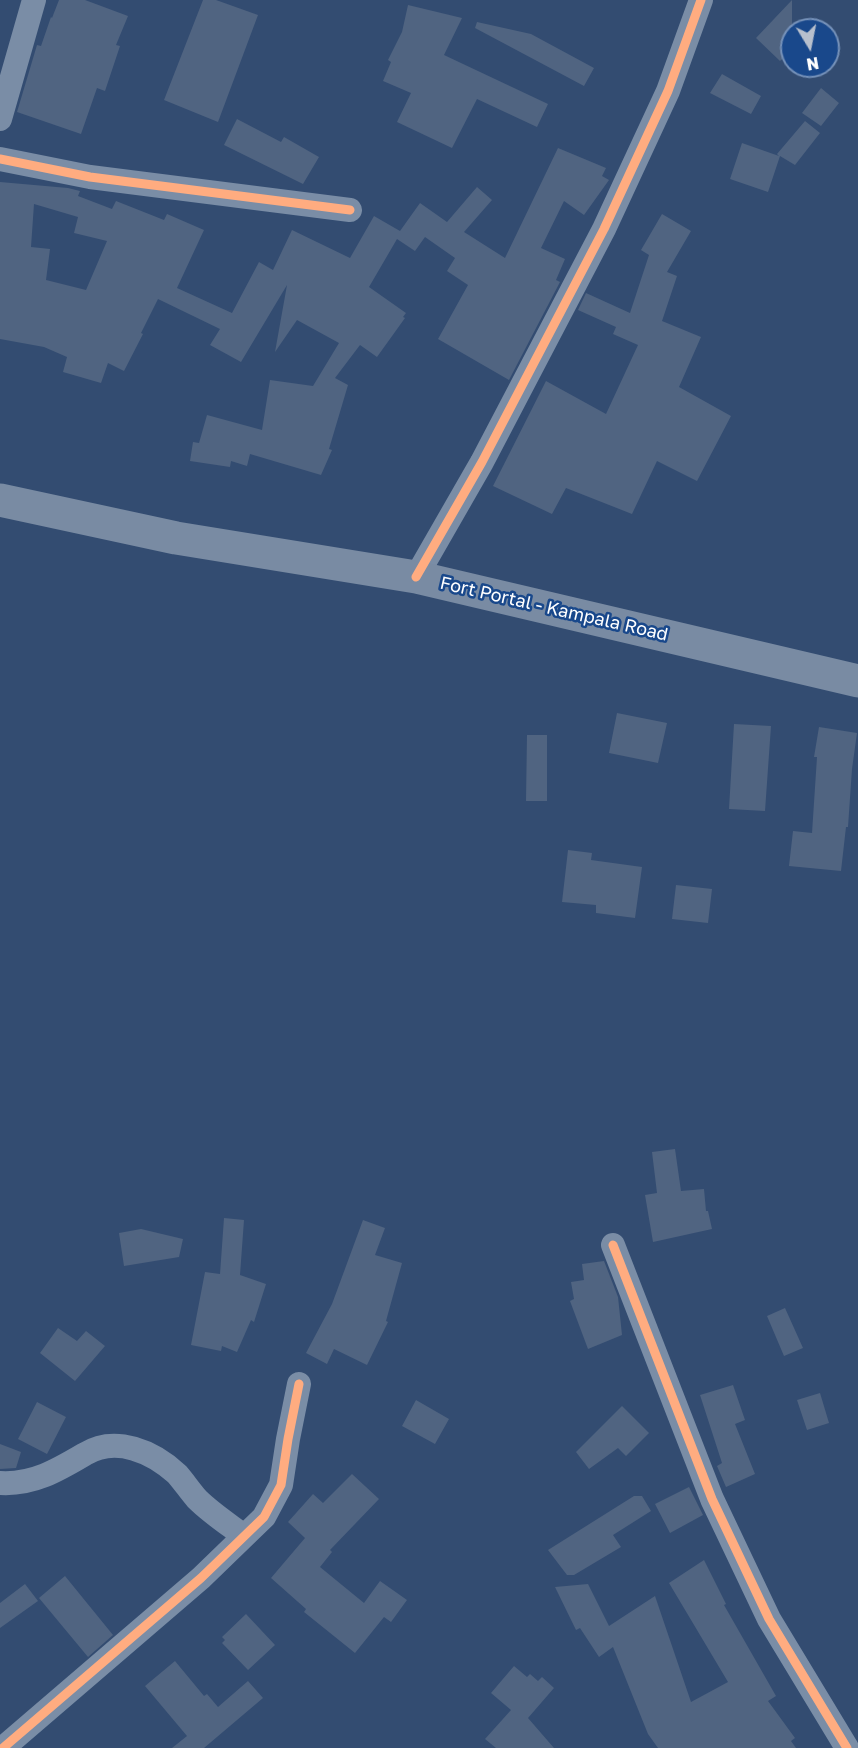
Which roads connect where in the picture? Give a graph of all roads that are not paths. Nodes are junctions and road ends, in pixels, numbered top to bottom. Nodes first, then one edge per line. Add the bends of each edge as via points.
1 (34, 0) edge
2 (701, 0) edge
3 (0, 119) edge
4 (0, 159) edge
5 (350, 210) dead end
6 (0, 500) edge
7 (416, 577) junction
8 (858, 681) edge
9 (613, 1245) dead end
10 (299, 1384) dead end
11 (0, 1483) edge
12 (244, 1536) junction
13 (3, 1748) edge
14 (847, 1748) edge

1 - 3 street
2 - 7 street via 668,91 604,229 482,462
4 - 5 street via 90,177
6 - 7 main road, Fort Portal - Kampala Road via 176,538
7 - 8 main road, Fort Portal - Kampala Road
9 - 14 street via 717,1509 769,1619
10 - 12 street via 281,1485 264,1517
11 - 12 street via 41,1478 91,1450 112,1445 134,1447 159,1458 210,1511
12 - 13 street via 201,1578

